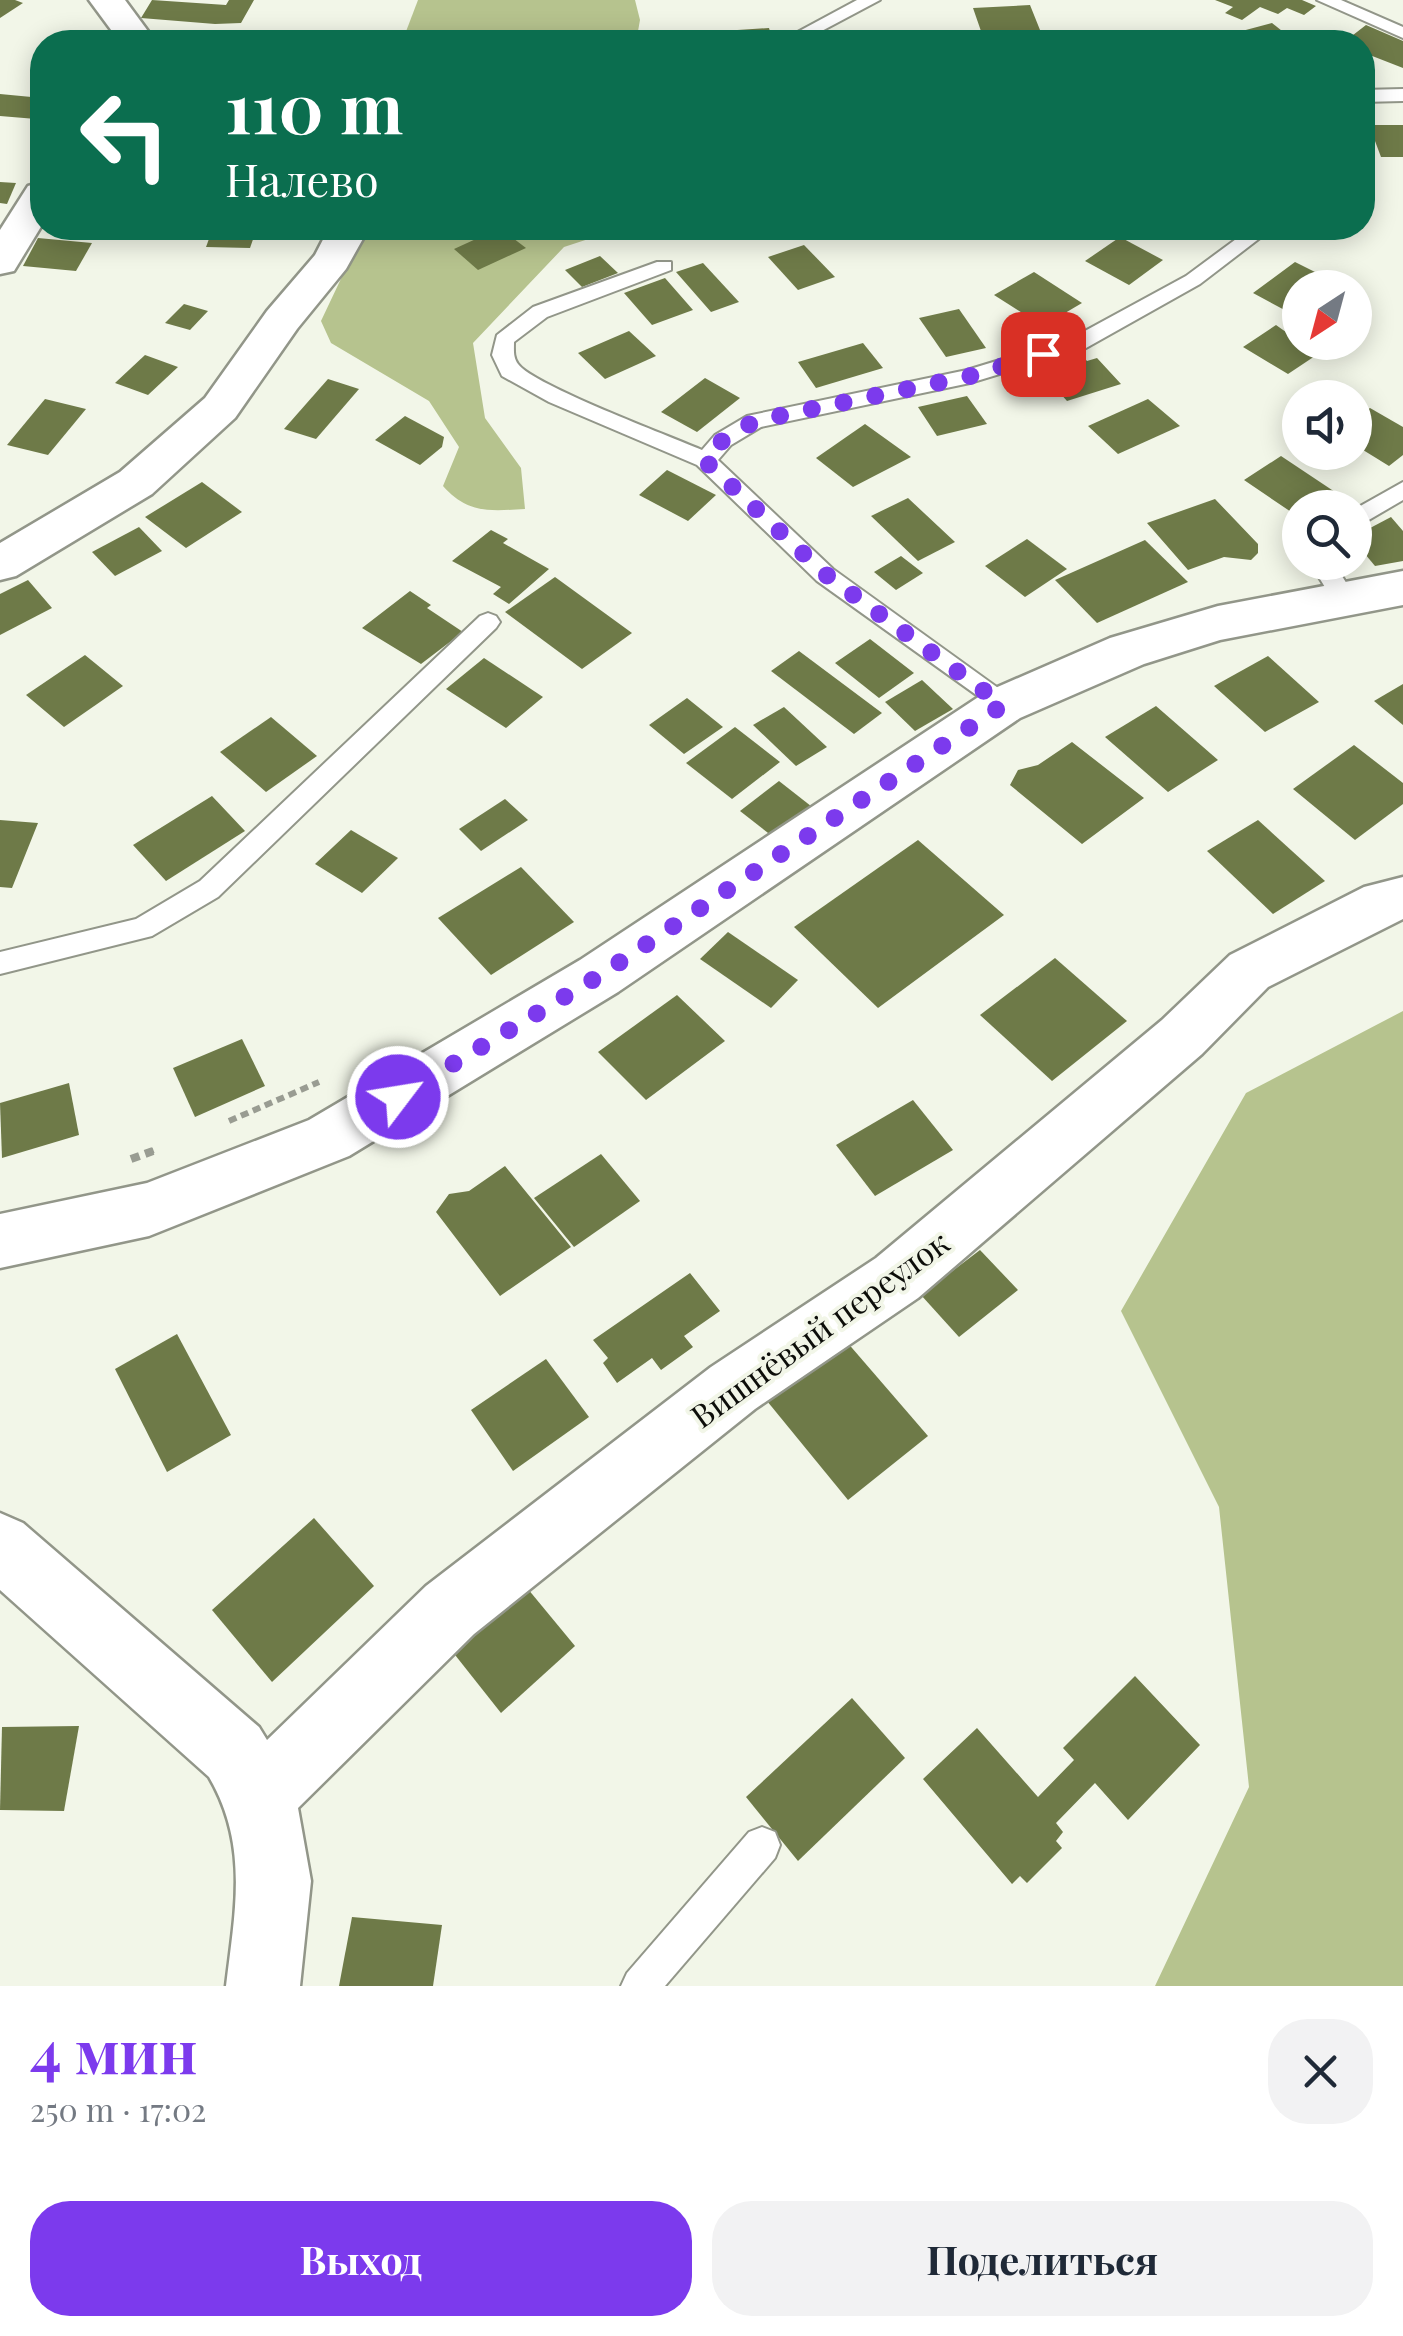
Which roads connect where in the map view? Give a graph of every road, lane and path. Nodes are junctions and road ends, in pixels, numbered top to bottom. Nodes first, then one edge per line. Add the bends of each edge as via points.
1 (107, 0) edge
2 (871, 0) edge
3 (1326, 0) edge
4 (129, 30) edge
5 (812, 30) edge
6 (1403, 33) edge
7 (1403, 94) edge
8 (1375, 95) edge
9 (30, 213) edge
10 (343, 240) edge
11 (1247, 240) edge
12 (0, 262) edge
13 (664, 266) dead end
14 (704, 460) junction
15 (1403, 490) edge
16 (1372, 509) edge
17 (0, 564) edge
18 (1336, 581) edge
19 (1403, 588) edge
20 (488, 622) dead end
21 (1003, 705) junction
22 (1403, 898) edge
23 (0, 963) edge
24 (328, 1078) dead end
25 (221, 1125) dead end
26 (166, 1146) dead end
27 (129, 1160) dead end
28 (0, 1241) edge
29 (0, 1546) edge
30 (260, 1796) junction
31 (762, 1846) dead end
32 (263, 1986) edge
33 (640, 1986) edge

1 - 4 street
2 - 5 lane
3 - 6 lane
7 - 8 lane
9 - 12 street
10 - 17 street via 220,408 136,483
11 - 14 lane via 1193,280 1080,343 970,376 755,421
13 - 14 lane via 540,312 504,340 503,354 510,372 557,397
14 - 21 lane via 825,574
15 - 16 lane
18 - 19 street
18 - 21 street via 1127,650
20 - 23 lane via 209,888 143,928
21 - 28 street via 599,976 329,1138 149,1208
22 - 30 street, Вишнёвый переулок via 1249,971 1182,1037 897,1278 732,1388 450,1610
24 - 25 path
26 - 27 path
29 - 30 street via 234,1752
30 - 32 street via 275,1881
31 - 33 lane

